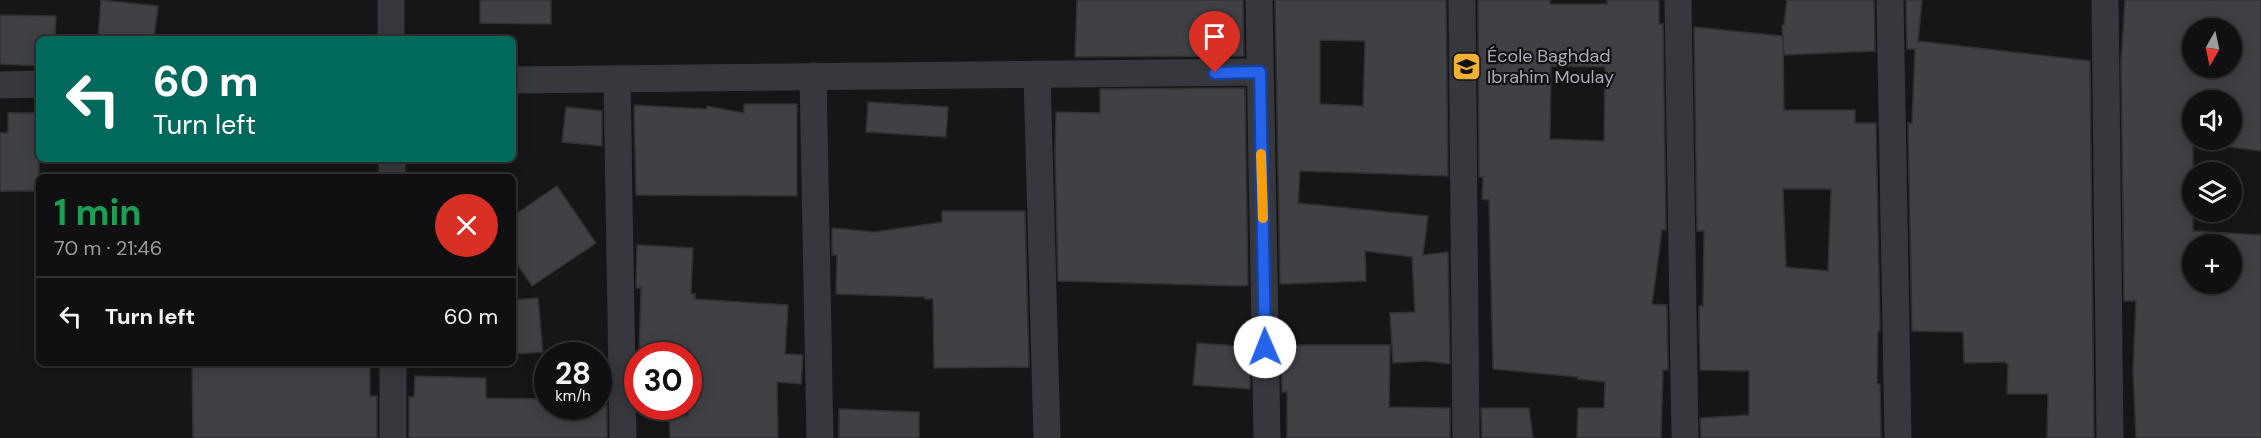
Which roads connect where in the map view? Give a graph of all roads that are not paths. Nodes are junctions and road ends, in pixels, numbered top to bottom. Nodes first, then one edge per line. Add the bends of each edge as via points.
1 (391, 0) edge
2 (1259, 0) edge
3 (1462, 0) edge
4 (1678, 0) edge
5 (1890, 0) edge
6 (2105, 0) edge
7 (391, 36) edge
8 (1260, 72) junction
9 (1037, 75) junction
10 (813, 76) junction
11 (617, 79) junction
12 (516, 80) edge
13 (36, 84) edge
14 (0, 85) edge
15 (393, 366) edge
16 (393, 438) edge
17 (623, 438) edge
18 (820, 438) edge
19 (1047, 438) edge
20 (1267, 438) edge
21 (1466, 438) edge
22 (1686, 438) edge
23 (1898, 438) edge
24 (2110, 438) edge

1 - 7 street
2 - 8 street
3 - 21 street
4 - 22 street
5 - 23 street
6 - 24 street
8 - 9 street
8 - 20 street
9 - 10 street
9 - 19 street
10 - 11 street
10 - 18 street
11 - 12 street
11 - 17 street
13 - 14 street
15 - 16 street

